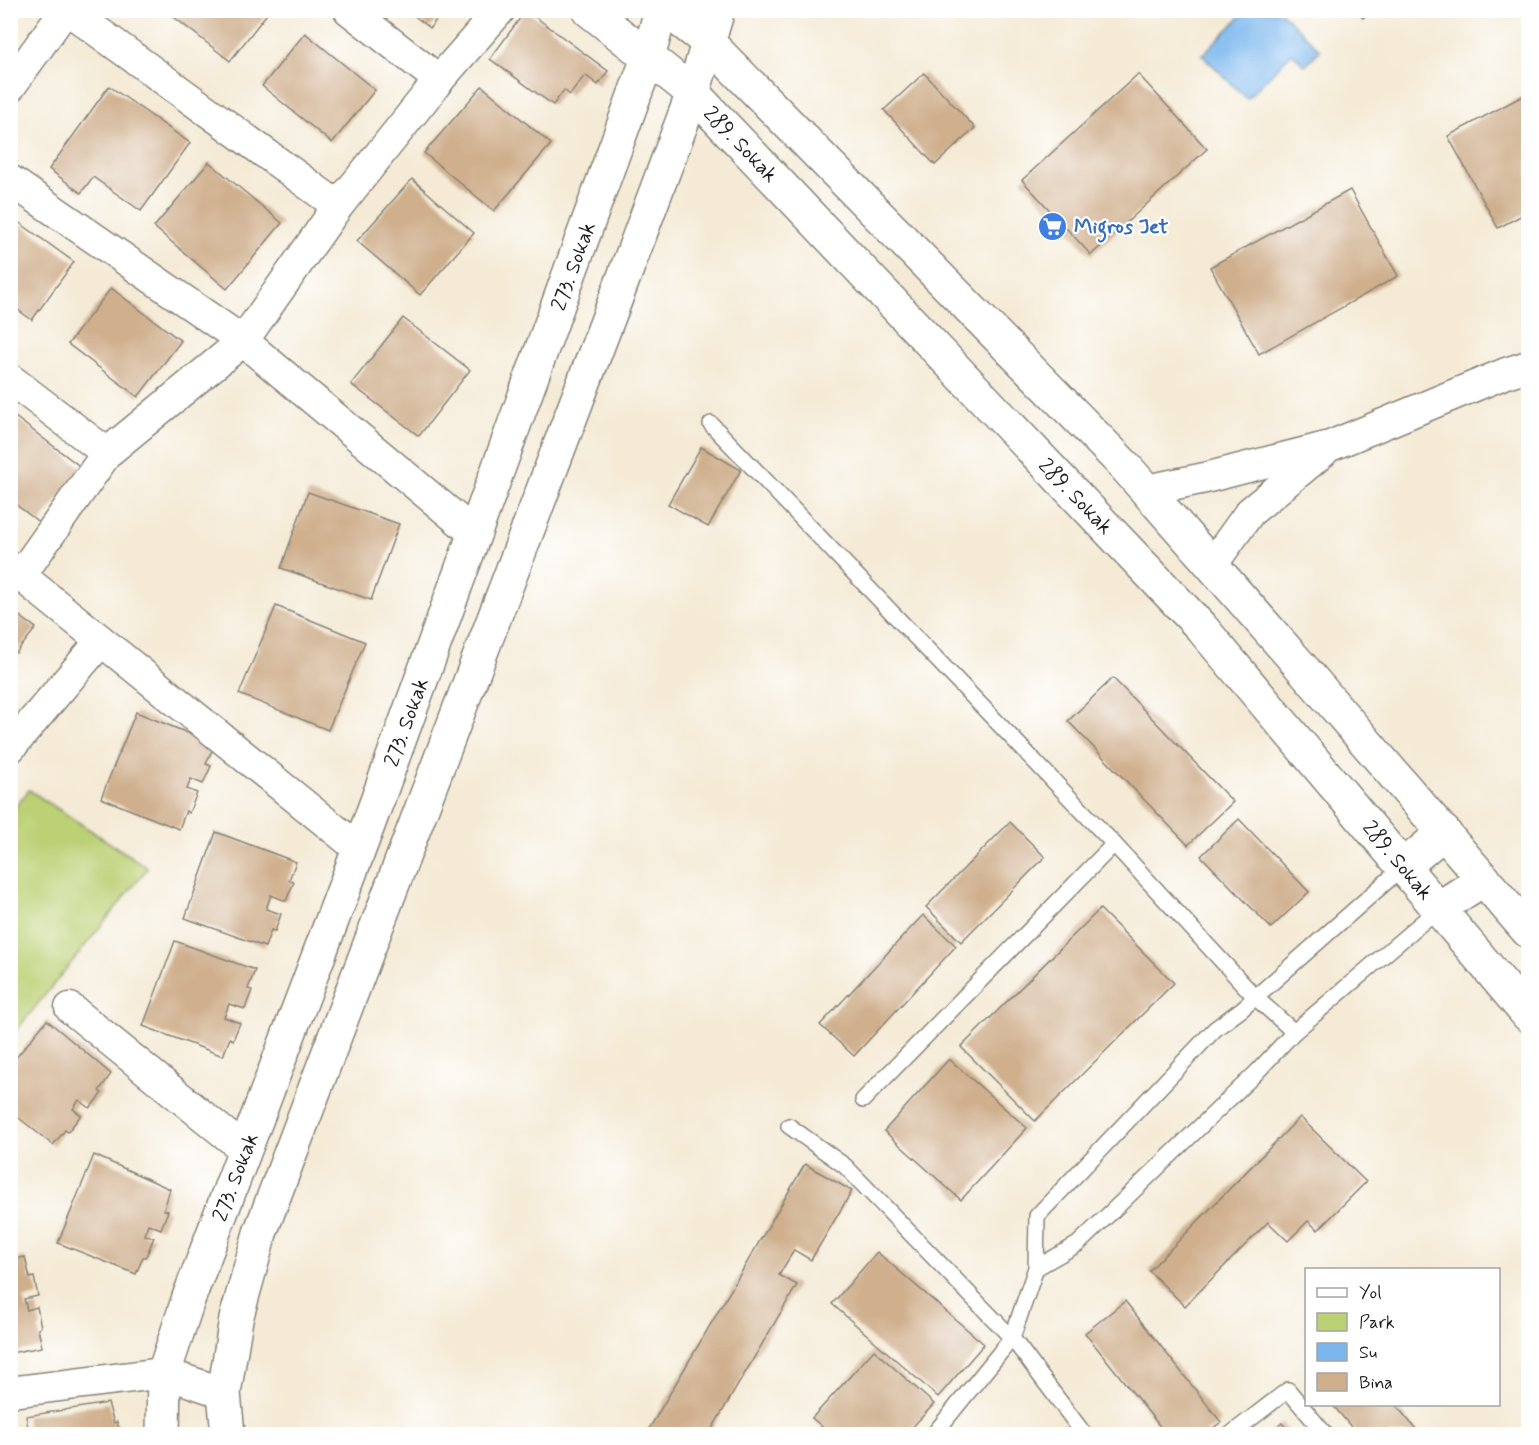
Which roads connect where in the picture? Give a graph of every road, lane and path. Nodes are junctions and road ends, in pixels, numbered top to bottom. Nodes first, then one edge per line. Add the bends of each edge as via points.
1 (67, 10) edge
2 (349, 10) edge
3 (500, 10) edge
4 (589, 10) edge
5 (661, 10) edge
6 (667, 10) edge
7 (718, 10) edge
8 (708, 42) junction
9 (648, 58) junction
10 (440, 80) junction
11 (10, 87) edge
12 (693, 93) junction
13 (10, 180) edge
14 (338, 206) junction
15 (243, 341) junction
16 (1528, 366) edge
17 (10, 379) edge
18 (711, 424) dead end
19 (1330, 446) junction
20 (107, 453) junction
21 (1146, 490) junction
22 (474, 534) junction
23 (1212, 564) junction
24 (16, 571) edge
25 (101, 641) junction
26 (10, 748) edge
27 (1444, 832) junction
28 (1114, 844) junction
29 (359, 849) junction
30 (1403, 867) junction
31 (1484, 879) junction
32 (1439, 908) junction
33 (1528, 931) edge
34 (1255, 996) junction
35 (70, 1008) dead end
36 (1528, 1015) edge
37 (1294, 1032) junction
38 (863, 1100) dead end
39 (789, 1126) dead end
40 (245, 1150) junction
41 (1036, 1268) junction
42 (1012, 1338) junction
43 (164, 1373) junction
44 (10, 1392) edge
45 (224, 1393) junction
46 (163, 1434) edge
47 (228, 1434) edge
48 (934, 1434) edge
49 (1084, 1434) edge
50 (1231, 1434) edge
51 (1325, 1434) edge

1 - 11 street
1 - 14 street
2 - 10 street
3 - 10 street
4 - 9 street, 289. Sokak
5 - 9 street, 273. Sokak
6 - 8 street
7 - 8 street, 273. Sokak
8 - 12 street, 273. Sokak
8 - 21 street
9 - 12 street, 289. Sokak
9 - 22 street, 273. Sokak
10 - 14 street
12 - 30 street, 289. Sokak via 1201,627
12 - 45 street, 273. Sokak via 260,1233 236,1319
13 - 15 street
14 - 15 street
15 - 20 street
15 - 22 street
16 - 19 street
17 - 20 street
18 - 28 lane
19 - 21 street
19 - 23 street via 1250,512
20 - 24 street
21 - 23 street
22 - 29 street, 273. Sokak
23 - 27 street
24 - 25 street
25 - 26 street
25 - 29 street
27 - 30 street
27 - 31 street
28 - 34 lane
28 - 38 lane
29 - 40 street, 273. Sokak
30 - 32 street, 289. Sokak
30 - 34 lane
31 - 32 street
31 - 33 street
32 - 36 street, 289. Sokak
32 - 37 lane
34 - 37 lane
34 - 41 lane via 1215,1029 1037,1216
35 - 40 street
37 - 41 lane via 1078,1244
39 - 42 lane via 845,1166
40 - 43 street, 273. Sokak
41 - 42 lane
42 - 48 lane
42 - 49 lane
43 - 44 street
43 - 45 street
43 - 46 street, 273. Sokak
45 - 47 street, 273. Sokak
50 - 51 lane via 1288,1390

